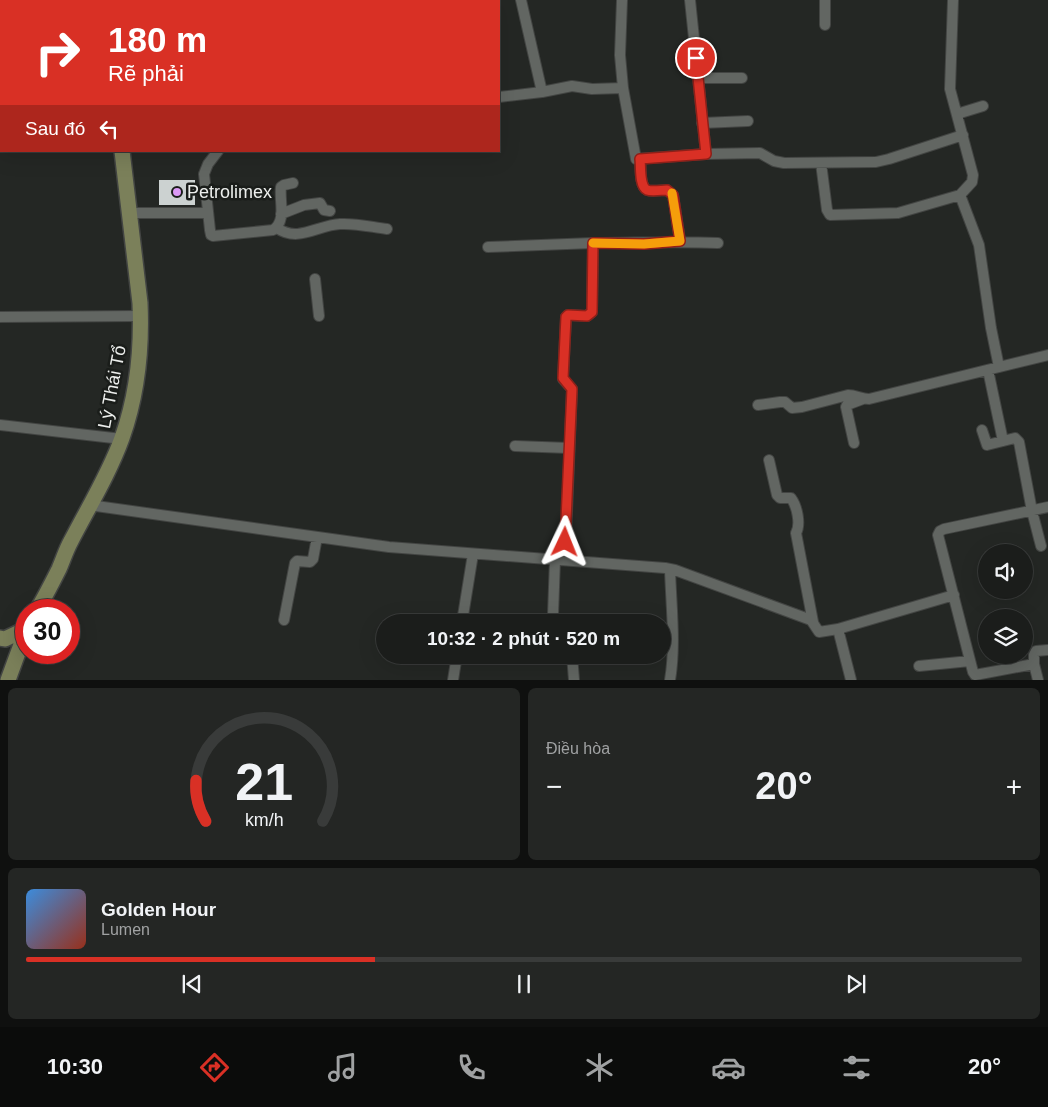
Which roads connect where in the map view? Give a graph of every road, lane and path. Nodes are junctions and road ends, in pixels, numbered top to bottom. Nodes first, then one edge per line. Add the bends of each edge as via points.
1 (521, 0) edge
2 (622, 0) edge
3 (690, 0) edge
4 (825, 0) edge
5 (953, 0) edge
6 (825, 25) dead end
7 (698, 78) junction
8 (742, 78) dead end
9 (623, 88) junction
10 (542, 92) junction
11 (500, 97) edge
12 (983, 106) dead end
13 (956, 114) junction
14 (748, 121) dead end
15 (702, 123) junction
16 (963, 135) junction
17 (122, 152) edge
18 (217, 152) edge
19 (706, 154) junction
20 (640, 159) junction
21 (821, 163) junction
22 (293, 183) dead end
23 (960, 195) junction
24 (330, 211) dead end
25 (130, 213) junction
26 (207, 213) junction
27 (282, 214) junction
28 (276, 228) junction
29 (387, 229) dead end
30 (680, 241) junction
31 (593, 243) junction
32 (718, 243) dead end
33 (488, 247) dead end
34 (315, 279) dead end
35 (0, 316) edge
36 (140, 316) junction
37 (319, 316) dead end
38 (1048, 355) edge
39 (999, 367) junction
40 (988, 370) junction
41 (864, 399) junction
42 (758, 405) dead end
43 (0, 426) edge
44 (982, 430) dead end
45 (122, 439) junction
46 (1002, 441) junction
47 (854, 443) dead end
48 (516, 446) dead end
49 (569, 448) junction
50 (769, 460) dead end
51 (89, 505) junction
52 (1048, 507) edge
53 (1032, 511) junction
54 (318, 537) junction
55 (1042, 546) dead end
56 (473, 554) junction
57 (560, 560) junction
58 (670, 569) junction
59 (954, 595) junction
60 (42, 599) edge
61 (463, 614) edge
62 (553, 614) edge
63 (284, 620) dead end
64 (813, 622) junction
65 (838, 629) junction
66 (15, 635) edge
67 (0, 638) edge
68 (1048, 650) edge
69 (15, 661) edge
70 (970, 661) junction
71 (455, 664) edge
72 (573, 664) edge
73 (1034, 664) junction
74 (919, 666) dead end
75 (8, 680) edge
76 (452, 680) edge
77 (574, 680) edge
78 (670, 680) edge
79 (852, 680) edge
80 (1038, 680) edge

1 - 10 street
2 - 9 street via 620,55
3 - 7 street
4 - 6 street
5 - 13 street via 950,89
7 - 8 street
7 - 15 street
9 - 10 street via 572,86
9 - 20 street via 636,159
10 - 11 street
12 - 13 street
13 - 16 street
14 - 15 street
15 - 19 street
16 - 21 street via 876,162
16 - 23 street via 973,175 972,182
17 - 25 main road, Lý Thái Tổ
18 - 26 street via 204,174
19 - 20 street
19 - 21 street via 760,153 784,163
20 - 30 street via 645,189 667,190 673,195
21 - 23 street via 830,215 898,213
22 - 27 street via 281,187
23 - 39 street via 979,245
24 - 27 street via 324,210 320,202
25 - 26 street
25 - 36 main road, Lý Thái Tổ
26 - 28 street via 213,236
27 - 28 street
28 - 29 street via 301,234 339,224
30 - 31 street
30 - 32 street
31 - 33 street
31 - 49 street via 592,312 587,316 566,317 563,378 572,389
34 - 37 street
35 - 36 street
36 - 45 main road, Lý Thái Tổ via 137,370
38 - 39 street
39 - 40 street
40 - 41 street
40 - 46 street
41 - 42 street via 848,395 797,408 785,402
41 - 47 street via 846,408
43 - 45 street
44 - 46 street via 987,446
45 - 51 main road, Lý Thái Tổ
46 - 53 street via 1015,438 1019,442
48 - 49 street
49 - 57 street
50 - 64 street via 777,494 780,498 791,498 795,503 799,526 796,534
51 - 54 street
51 - 60 main road, Lý Thái Tổ
52 - 53 street
53 - 55 street
53 - 59 street via 940,531 938,535
54 - 56 street
54 - 63 street via 313,559 295,564
56 - 57 street
56 - 61 street
57 - 58 street
57 - 62 street
58 - 64 street
58 - 78 street
59 - 65 street
59 - 70 street
64 - 65 street via 819,632
65 - 79 street
66 - 67 main road
68 - 73 street via 1036,652
69 - 75 main road
70 - 73 street via 975,675
70 - 74 street
71 - 76 street
72 - 77 street
73 - 80 street

